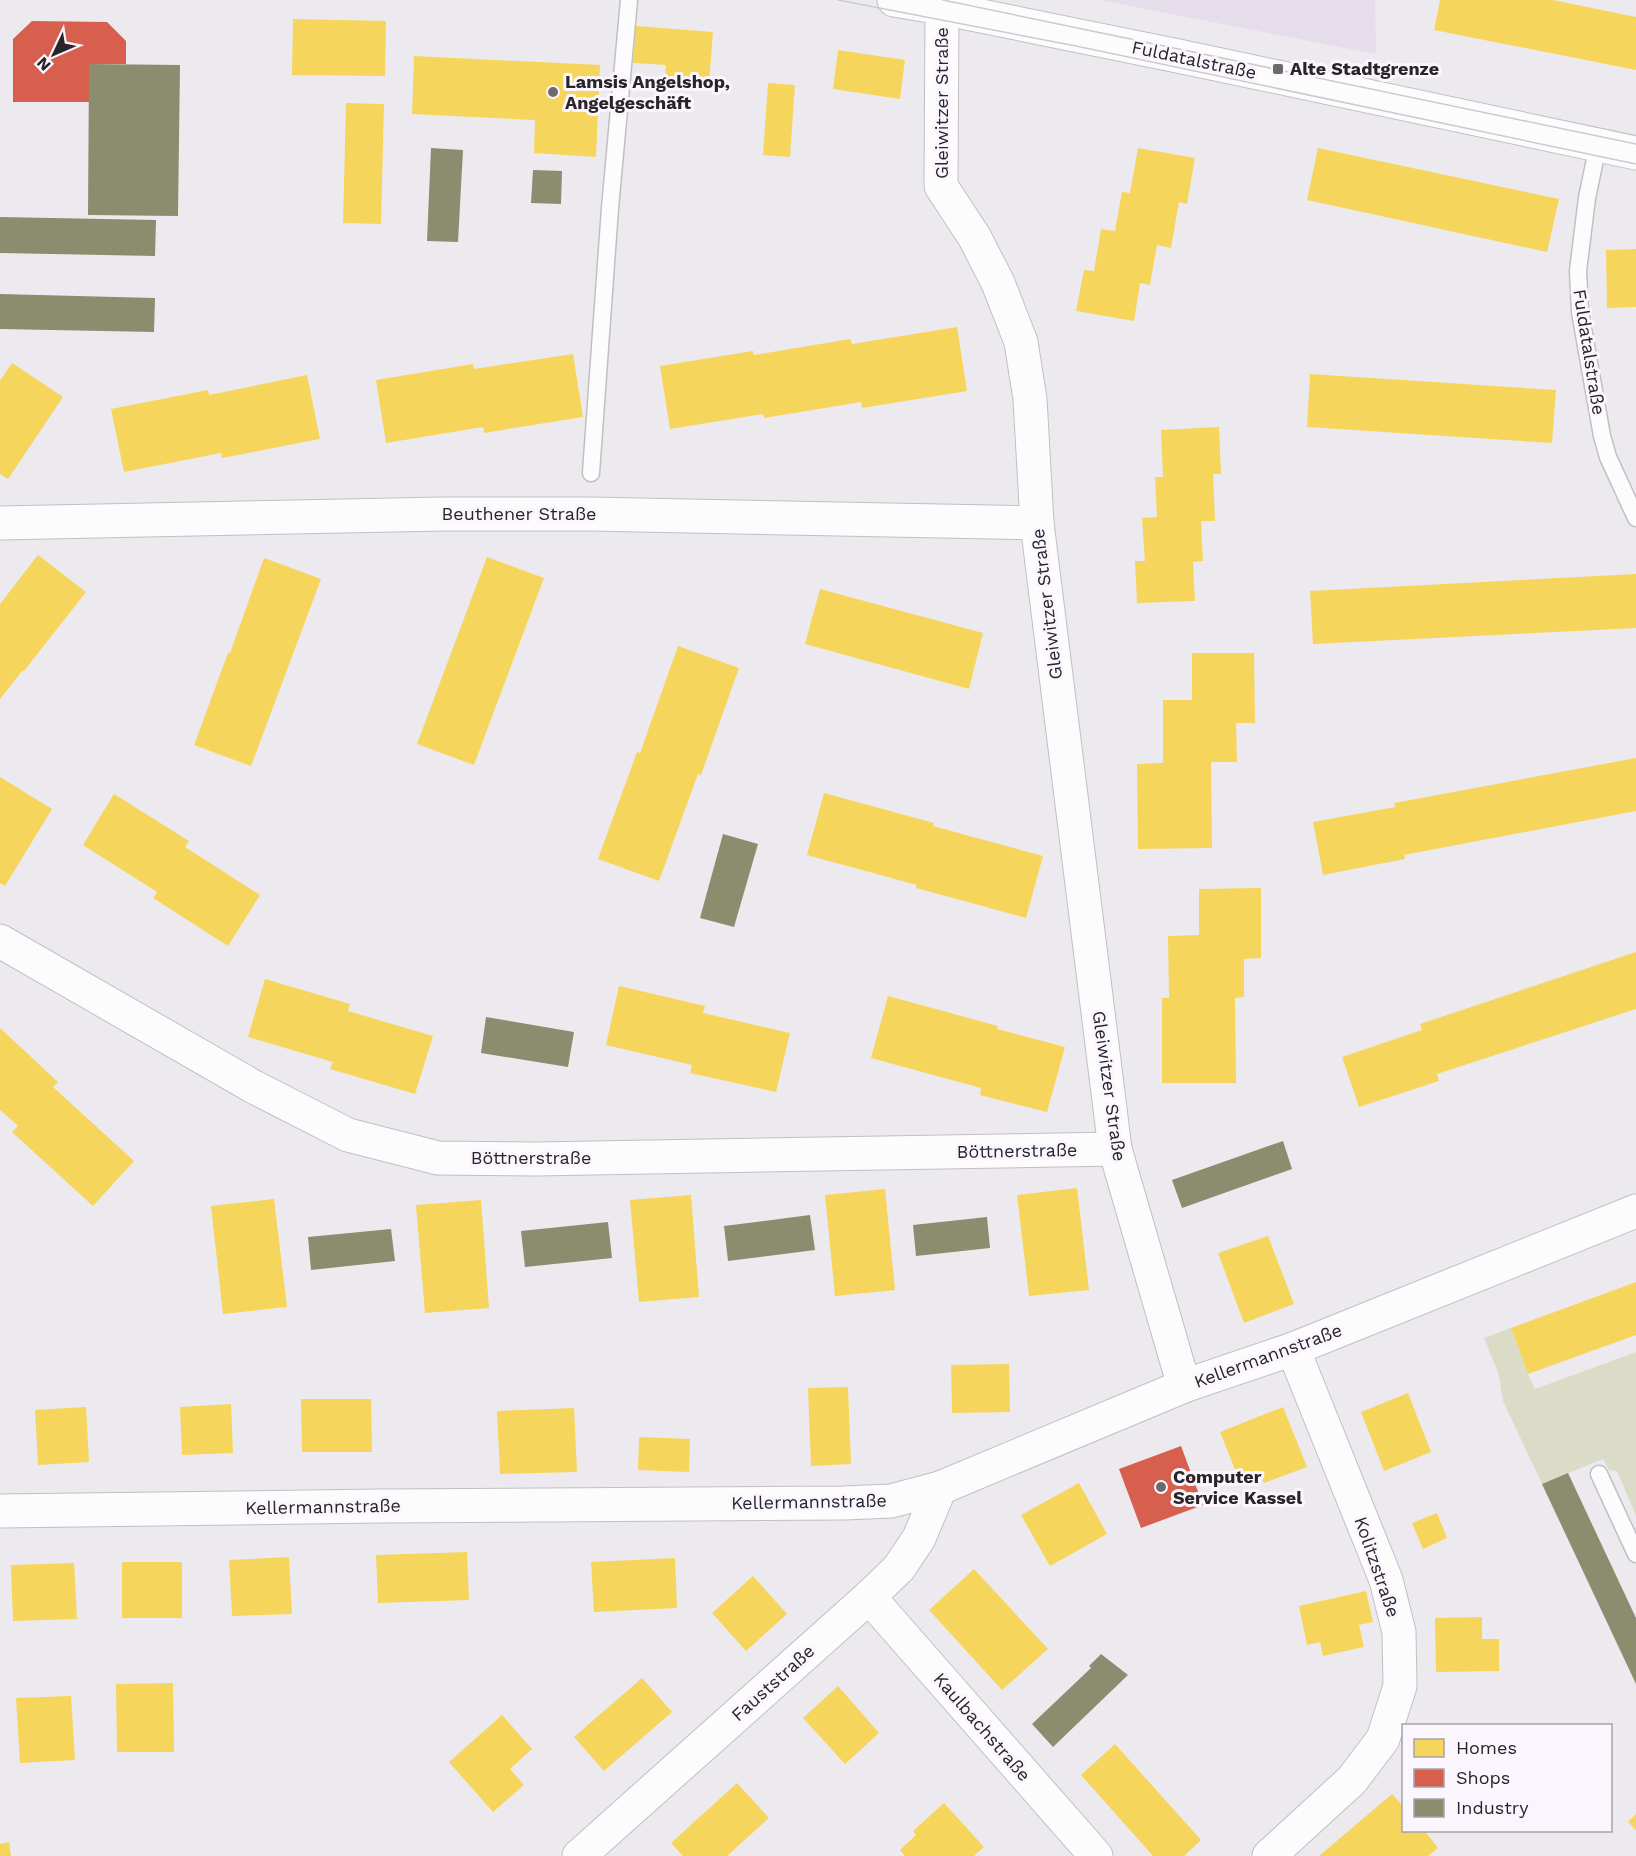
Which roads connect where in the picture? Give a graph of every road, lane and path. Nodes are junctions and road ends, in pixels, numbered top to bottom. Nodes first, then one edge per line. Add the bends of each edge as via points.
1 (628, 0) edge
2 (894, 0) edge
3 (942, 8) junction
4 (1598, 145) junction
5 (1636, 153) edge
6 (591, 473) dead end
7 (1636, 519) edge
8 (0, 523) edge
9 (1037, 523) junction
10 (0, 941) edge
11 (1115, 1149) junction
12 (1636, 1211) edge
13 (1293, 1349) junction
14 (1184, 1386) junction
15 (1599, 1474) dead end
16 (940, 1488) junction
17 (0, 1511) edge
18 (1636, 1554) edge
19 (869, 1598) junction
20 (579, 1856) edge
21 (1096, 1856) edge
22 (1269, 1856) edge

1 - 6 lane
2 - 3 street, Fuldatalstraße
3 - 4 street, Fuldatalstraße
3 - 9 street, Gleiwitzer Straße via 941,186 998,283 1020,342 1030,399
4 - 5 street, Fuldatalstraße
4 - 7 lane, Fuldatalstraße via 1578,271 1580,312 1602,436
8 - 9 street, Beuthener Straße via 444,514
9 - 11 street, Gleiwitzer Straße
10 - 11 street, Böttnerstraße via 254,1087 348,1135 438,1158
11 - 14 street, Gleiwitzer Straße
12 - 13 street, Kellermannstraße
13 - 14 street, Kellermannstraße
13 - 22 street, Kolitzstraße via 1386,1580 1399,1632 1400,1686 1383,1739 1352,1780
14 - 16 street, Kellermannstraße
15 - 18 lane
16 - 17 street, Kellermannstraße via 891,1501 844,1503
16 - 19 street, Fauststraße via 919,1538 899,1568
19 - 20 street, Fauststraße
19 - 21 street, Kaulbachstraße

